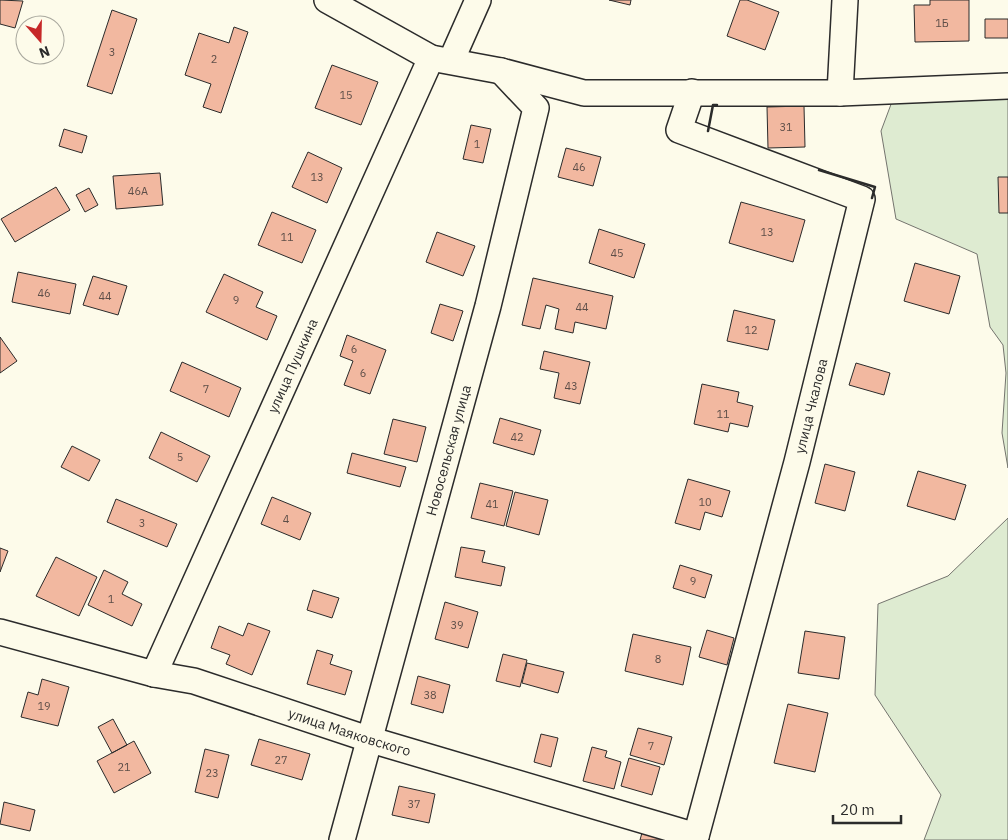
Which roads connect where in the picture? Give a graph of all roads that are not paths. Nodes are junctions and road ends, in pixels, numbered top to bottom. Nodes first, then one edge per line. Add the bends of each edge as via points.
1 (327, 0) edge
2 (478, 0) edge
3 (845, 0) edge
4 (441, 60) junction
5 (501, 71) junction
6 (1008, 86) edge
7 (692, 92) junction
8 (840, 92) junction
9 (0, 632) edge
10 (154, 674) junction
11 (368, 739) junction
12 (696, 838) edge
13 (342, 840) edge

1 - 4 street
2 - 4 street, улица Пушкина
3 - 8 street
4 - 5 street
4 - 10 street, улица Пушкина
5 - 7 street via 584,93
5 - 11 street, Новосельская улица via 536,108 488,306
6 - 8 street
7 - 8 street
7 - 12 street, улица Чкалова via 679,130 862,199 794,472
9 - 10 street, улица Маяковского
10 - 11 street, улица Маяковского via 194,681
11 - 12 street, улица Маяковского
11 - 13 street, Новосельская улица

